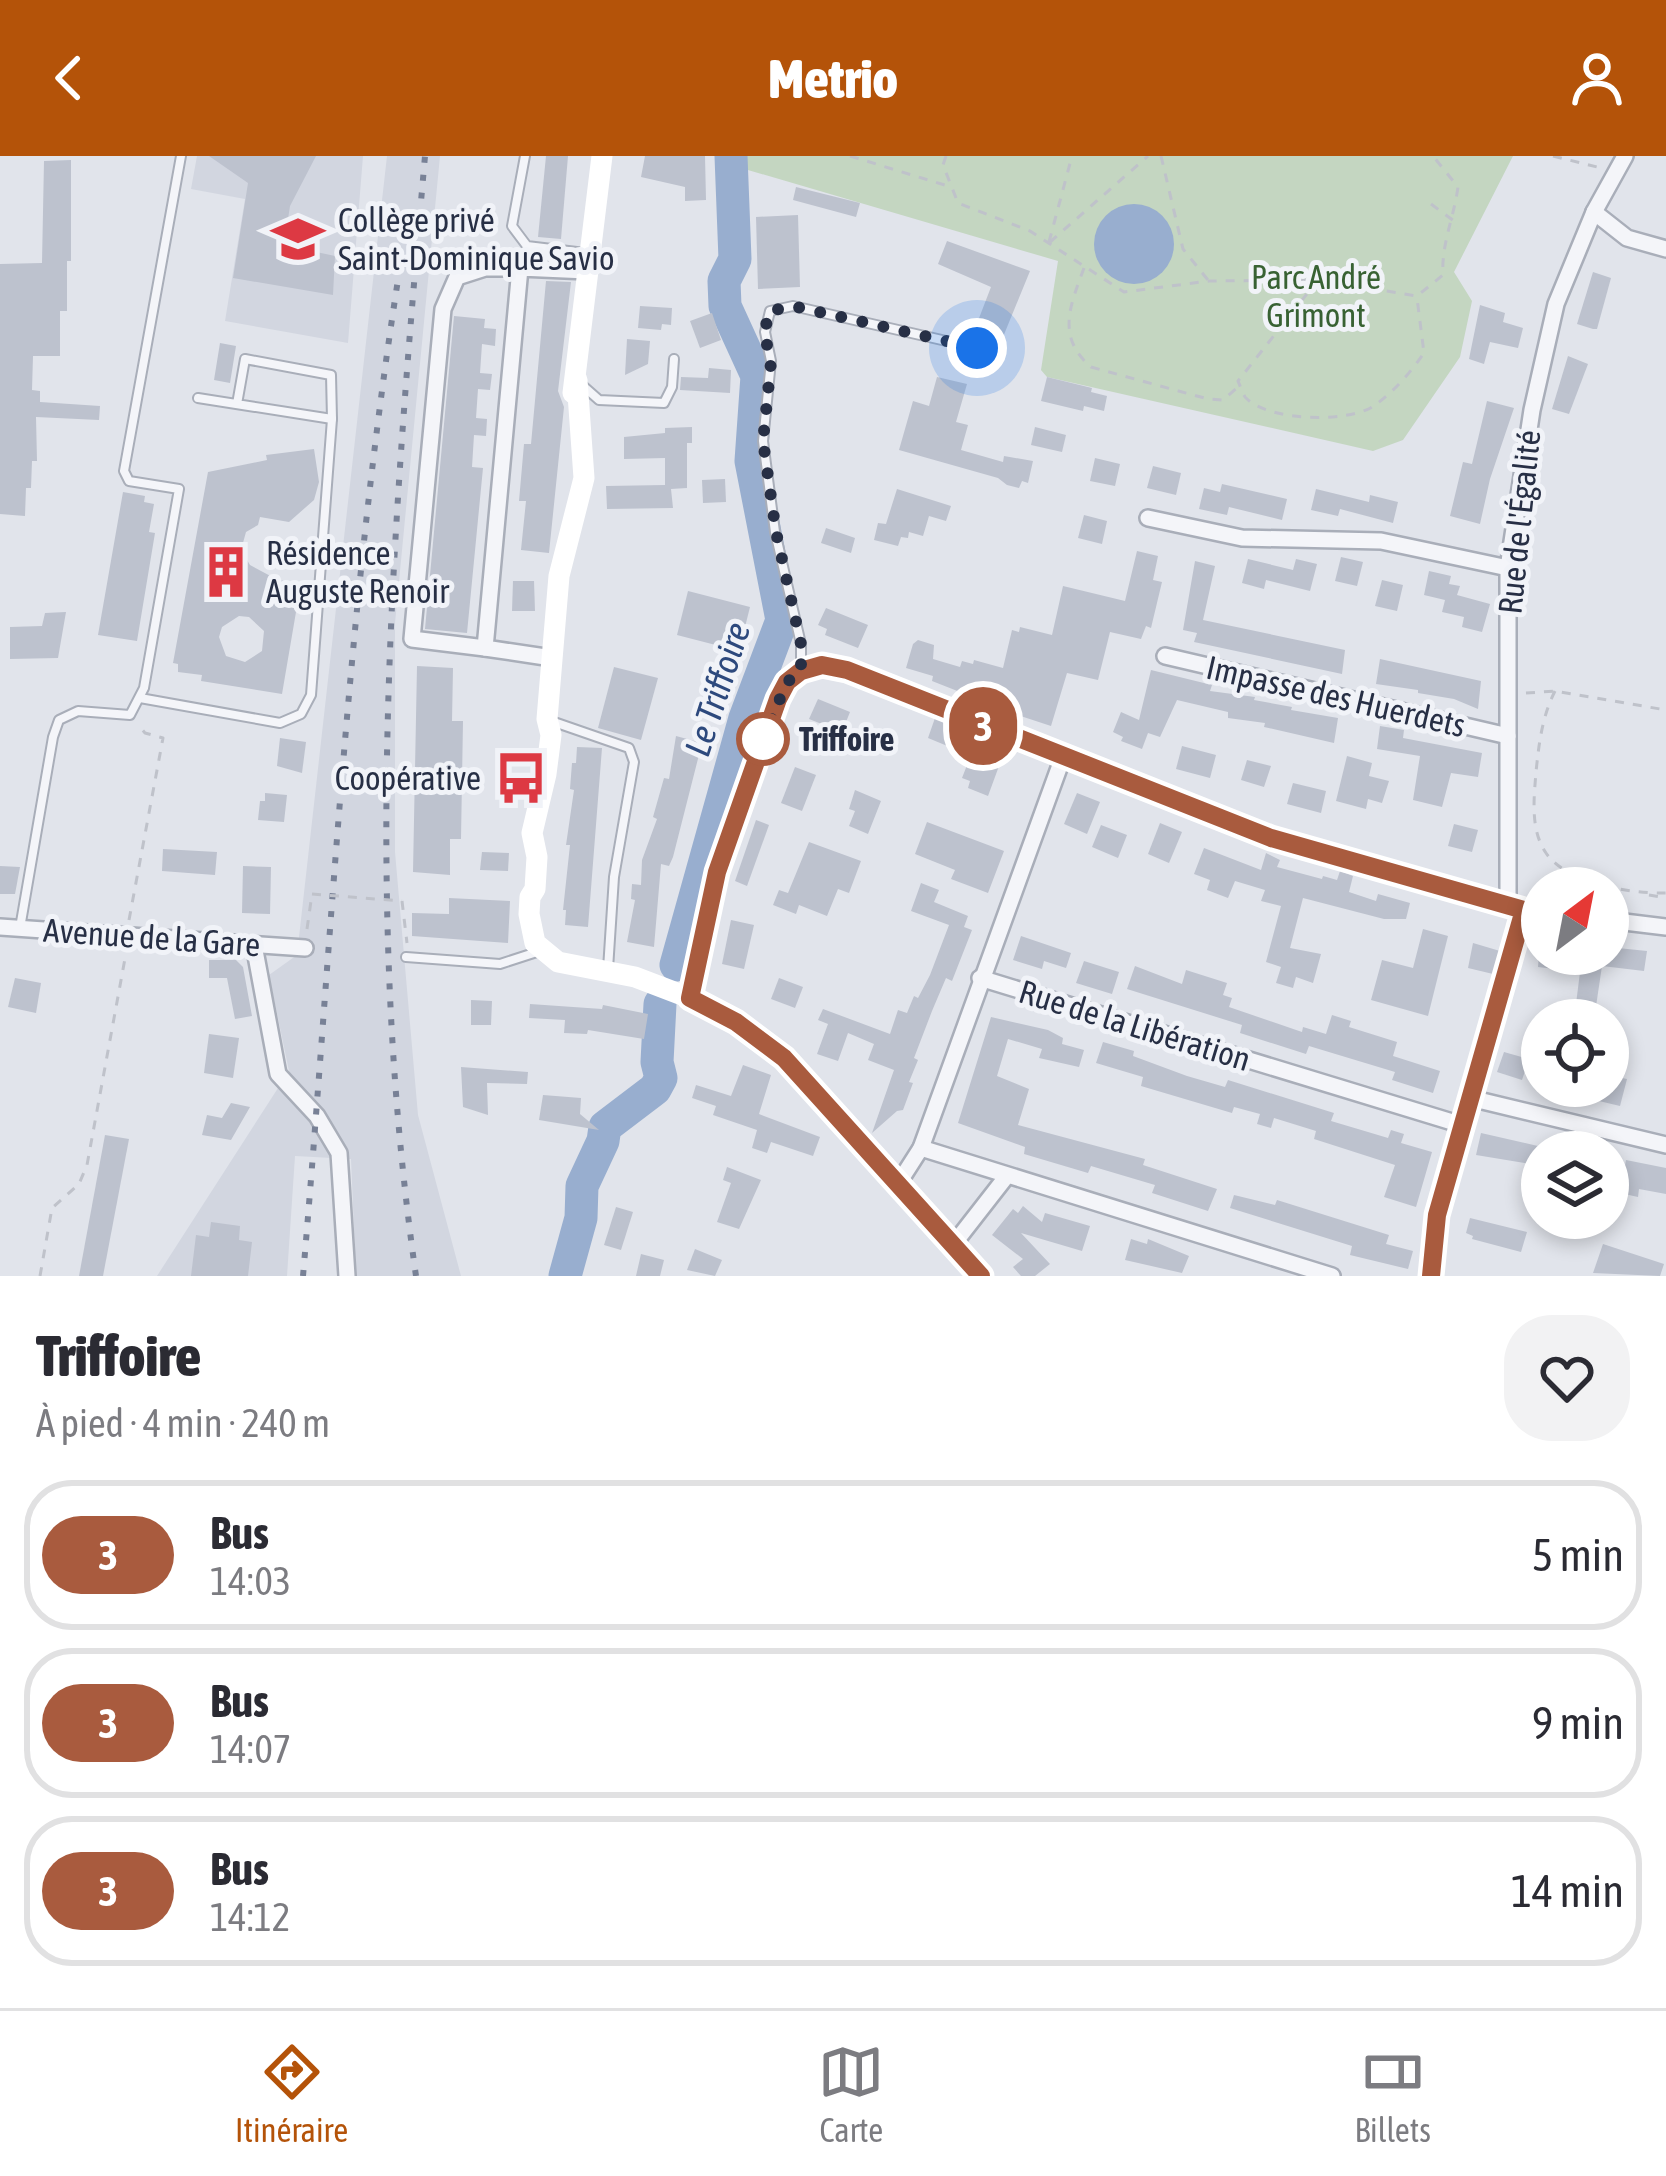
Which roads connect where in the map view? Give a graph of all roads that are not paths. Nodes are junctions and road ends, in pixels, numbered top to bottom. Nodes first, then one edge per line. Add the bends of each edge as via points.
1 (181, 156) edge
2 (525, 156) edge
3 (602, 156) edge
4 (1625, 156) edge
5 (1594, 212) junction
6 (1666, 249) edge
7 (588, 262) junction
8 (520, 268) junction
9 (977, 348) dead end
10 (674, 359) dead end
11 (577, 380) junction
12 (198, 398) dead end
13 (238, 404) junction
14 (332, 419) junction
15 (1148, 518) dead end
16 (1508, 568) junction
17 (485, 648) junction
18 (1165, 656) dead end
19 (552, 658) junction
20 (801, 671) junction
21 (140, 698) junction
22 (547, 719) junction
23 (1508, 736) junction
24 (1063, 758) junction
25 (1516, 908) junction
26 (1521, 909) edge
27 (1629, 923) edge
28 (0, 927) edge
29 (1666, 927) edge
30 (20, 928) junction
31 (306, 941) road end
32 (254, 944) junction
33 (542, 950) junction
34 (406, 957) dead end
35 (608, 971) junction
36 (980, 978) junction
37 (690, 998) junction
38 (1470, 1098) junction
39 (1462, 1125) junction
40 (1666, 1145) edge
41 (921, 1148) junction
42 (1006, 1177) junction
43 (898, 1184) junction
44 (953, 1245) junction
45 (347, 1276) edge
46 (981, 1276) edge
47 (1332, 1276) edge
48 (1431, 1276) edge

1 - 21 lane via 125,477 179,489
2 - 7 lane via 512,226 527,246
3 - 7 street
4 - 5 street, Rue de l'Égalité
5 - 6 street via 1627,238
5 - 16 street, Rue de l'Égalité via 1545,344
7 - 8 street
7 - 11 street
8 - 17 street
8 - 17 street via 468,271 450,288 418,568 412,639
9 - 20 lane via 793,306 770,311 763,441
10 - 11 lane via 664,404 599,400
11 - 19 street via 570,493 554,562 560,576
12 - 13 lane
13 - 14 lane
13 - 14 lane via 245,358 331,375
14 - 21 lane via 311,695 301,714 280,723
15 - 16 street via 1242,538 1381,541
16 - 23 street, Rue de l'Égalité
17 - 19 street
18 - 23 street, Impasse des Huerdets
19 - 22 street
20 - 24 street via 847,670
20 - 37 street via 778,699 717,872
21 - 30 lane via 130,715 78,711 59,719
22 - 33 street via 530,897 530,930
22 - 35 lane via 629,748 634,762
23 - 25 street, Rue de l'Égalité
24 - 25 street via 1271,838
24 - 36 street
25 - 26 street
25 - 38 street, Rue de l'Égalité
27 - 29 street
28 - 30 street, Avenue de la Gare
30 - 32 street, Avenue de la Gare
31 - 32 street, Avenue de la Gare
32 - 45 street via 278,1074 339,1153
33 - 34 lane via 500,964
33 - 35 street via 558,962
35 - 37 street
36 - 39 street, Rue de la Libération
36 - 41 street, Rue de la Libération
37 - 43 street via 784,1058
38 - 39 street, Rue de l'Égalité
38 - 40 street
39 - 48 street, Rue de l'Égalité via 1437,1215
41 - 42 street
41 - 43 street, Rue de la Libération
42 - 44 street
42 - 47 street
43 - 44 street
44 - 46 street

